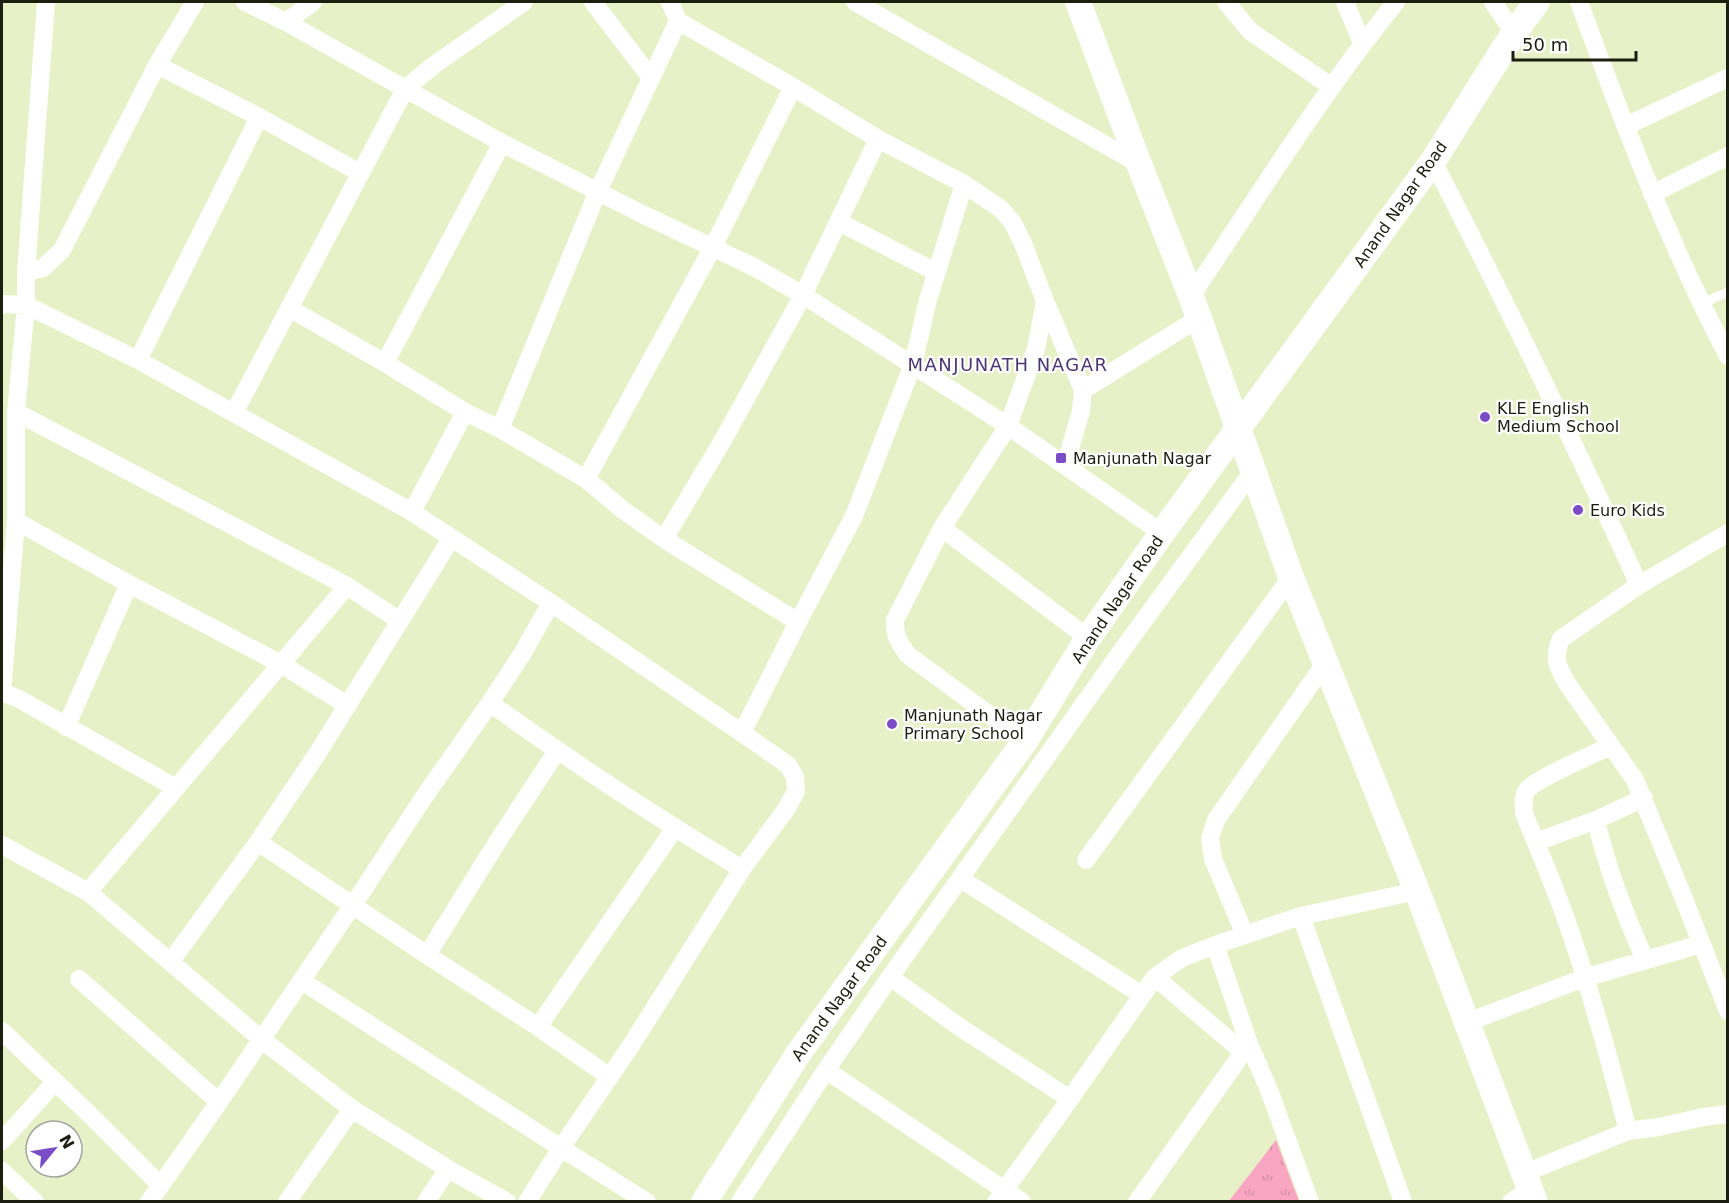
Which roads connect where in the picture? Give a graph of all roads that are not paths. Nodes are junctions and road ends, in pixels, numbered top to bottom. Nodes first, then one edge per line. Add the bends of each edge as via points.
1 (46, 2) edge
2 (195, 2) edge
3 (245, 2) edge
4 (312, 2) edge
5 (524, 2) edge
6 (592, 2) edge
7 (670, 2) edge
8 (855, 2) edge
9 (1078, 2) edge
10 (1226, 2) edge
11 (1345, 2) edge
12 (1396, 2) edge
13 (1493, 2) edge
14 (1537, 2) edge
15 (1579, 2) edge
16 (678, 21) junction
17 (286, 22) junction
18 (1514, 33) junction
19 (1362, 44) junction
20 (157, 65) junction
21 (651, 78) junction
22 (1728, 78) edge
23 (793, 87) junction
24 (1332, 87) junction
25 (405, 89) junction
26 (259, 117) junction
27 (1626, 126) junction
28 (878, 139) junction
29 (502, 143) junction
30 (1728, 156) edge
31 (1433, 161) junction
32 (1139, 164) junction
33 (360, 173) junction
34 (964, 184) junction
35 (598, 191) junction
36 (1652, 194) junction
37 (839, 222) junction
38 (712, 248) junction
39 (26, 272) junction
40 (936, 272) junction
41 (1728, 292) edge
42 (803, 295) junction
43 (1045, 301) junction
44 (2, 304) edge
45 (1700, 304) junction
46 (26, 305) junction
47 (1195, 307) junction
48 (289, 308) junction
49 (1728, 356) edge
50 (138, 360) junction
51 (385, 363) junction
52 (913, 364) junction
53 (1083, 390) junction
54 (16, 412) junction
55 (465, 412) junction
56 (234, 413) junction
57 (1008, 426) junction
58 (500, 429) junction
59 (1238, 429) junction
60 (1065, 466) junction
61 (1252, 471) junction
62 (585, 479) junction
63 (412, 512) junction
64 (16, 521) junction
65 (942, 528) junction
66 (1162, 533) junction
67 (1728, 533) edge
68 (451, 539) junction
69 (664, 539) junction
70 (1291, 577) junction
71 (129, 584) junction
72 (1639, 585) junction
73 (347, 586) junction
74 (551, 603) junction
75 (400, 621) junction
76 (798, 622) junction
77 (1089, 638) junction
78 (1326, 662) junction
79 (281, 664) junction
80 (2, 693) edge
81 (490, 703) junction
82 (347, 705) junction
83 (66, 727) junction
84 (742, 733) junction
85 (1025, 741) junction
86 (1611, 746) junction
87 (557, 751) junction
88 (176, 788) junction
89 (1644, 798) junction
90 (1596, 820) junction
91 (675, 828) junction
92 (258, 842) junction
93 (1536, 842) junction
94 (2, 845) edge
95 (1086, 860) dead end
96 (742, 869) junction
97 (961, 879) junction
98 (88, 891) junction
99 (1418, 891) junction
100 (353, 906) junction
101 (1301, 916) junction
102 (1245, 935) junction
103 (1701, 944) junction
104 (1215, 945) junction
105 (427, 956) junction
106 (1645, 960) junction
107 (171, 961) junction
108 (890, 977) junction
109 (1155, 977) junction
110 (1584, 978) junction
111 (79, 979) dead end
112 (302, 981) junction
113 (1142, 995) junction
114 (1728, 1011) edge
115 (1468, 1022) junction
116 (537, 1027) junction
117 (2, 1031) edge
118 (261, 1039) junction
119 (1246, 1048) junction
120 (826, 1070) junction
121 (610, 1077) junction
122 (55, 1082) junction
123 (1070, 1099) junction
124 (219, 1102) junction
125 (352, 1109) junction
126 (1728, 1114) edge
127 (1628, 1131) junction
128 (2, 1141) edge
129 (561, 1148) junction
130 (448, 1169) junction
131 (2, 1171) edge
132 (160, 1185) junction
133 (1526, 1191) edge
134 (1000, 1195) edge
135 (293, 1199) edge
136 (35, 1202) edge
137 (149, 1202) edge
138 (426, 1202) edge
139 (507, 1202) edge
140 (527, 1202) edge
141 (647, 1202) edge
142 (704, 1202) edge
143 (740, 1202) edge
144 (1022, 1202) edge
145 (1137, 1202) edge
146 (1310, 1202) edge
147 (1403, 1202) edge

1 - 39 street
2 - 20 street
3 - 17 street
4 - 17 street
5 - 25 street
6 - 21 street
7 - 16 street
8 - 32 street
9 - 32 street
10 - 24 street via 1250,31
11 - 19 street
12 - 19 street
13 - 18 street
14 - 18 street, Anand Nagar Road
15 - 27 street
16 - 21 street
16 - 23 street
17 - 25 street
18 - 31 street, Anand Nagar Road
19 - 24 street
20 - 26 street
20 - 39 street via 62,250 43,268
21 - 35 street
22 - 27 street
23 - 28 street
23 - 38 street
24 - 47 street
25 - 29 street
25 - 33 street
26 - 33 street
26 - 50 street
27 - 36 street
28 - 34 street
28 - 37 street
29 - 35 street
29 - 51 street
30 - 36 street
31 - 59 street, Anand Nagar Road
31 - 72 street via 1520,331
32 - 47 street
33 - 48 street
34 - 40 street
34 - 43 street via 1013,222
35 - 38 street
35 - 58 street
36 - 45 street
37 - 40 street
37 - 42 street
38 - 42 street
38 - 62 street
39 - 46 street
40 - 52 street
41 - 45 lane
42 - 52 street
42 - 69 street
43 - 53 street
43 - 57 street via 1036,349
44 - 46 street
45 - 49 street
46 - 50 street
46 - 54 street
47 - 53 street
47 - 59 street
48 - 51 street
48 - 56 street
50 - 56 street
51 - 55 street
52 - 57 street
52 - 76 street via 854,516
53 - 60 street
54 - 64 street
54 - 73 street
55 - 58 street
55 - 63 street
56 - 63 street
57 - 60 street
57 - 65 street
58 - 62 street
59 - 61 street
59 - 66 street, Anand Nagar Road
60 - 66 street
61 - 70 street
61 - 97 street
62 - 69 street
63 - 68 street
64 - 71 street
64 - 80 street
65 - 77 street
65 - 85 street via 895,620 894,632 908,655
66 - 77 street, Anand Nagar Road
67 - 72 street
68 - 74 street
68 - 75 street
69 - 76 street
70 - 78 street
70 - 95 street
71 - 79 street
71 - 83 street
72 - 86 street via 1560,639 1556,652 1566,682
73 - 75 street
73 - 79 street
74 - 81 street
74 - 84 street
75 - 82 street
76 - 84 street
77 - 85 street, Anand Nagar Road
78 - 99 street
78 - 102 street via 1216,820 1210,838 1213,860
79 - 82 street
79 - 88 street
80 - 83 street via 20,699
81 - 87 street
81 - 100 street
82 - 92 street
83 - 88 street
84 - 96 street via 788,765 795,777 796,791
85 - 142 street, Anand Nagar Road via 798,1054
86 - 89 street
86 - 93 street via 1528,789 1523,799 1524,813
87 - 91 street
87 - 105 street
88 - 98 street
89 - 90 street
89 - 103 street
90 - 93 street
90 - 106 street via 1626,916
91 - 96 street
91 - 116 street
92 - 100 street
92 - 107 street
93 - 110 street
94 - 98 street
96 - 121 street
97 - 108 street
97 - 113 street
98 - 107 street
99 - 101 street
99 - 115 street
100 - 105 street
100 - 112 street
101 - 102 street
101 - 147 street
102 - 104 street
103 - 106 street
103 - 114 street
104 - 109 street via 1182,958
104 - 119 street
105 - 116 street
106 - 110 street
107 - 118 street
108 - 120 street
108 - 123 street
109 - 113 street
109 - 119 street
110 - 115 street
110 - 127 street
111 - 124 street
112 - 118 street
112 - 129 street
113 - 123 street
115 - 133 street
116 - 121 street
117 - 122 street
118 - 124 street
118 - 125 street
119 - 145 street
119 - 146 street via 1269,1090
120 - 134 street
120 - 143 street
121 - 129 street
122 - 128 street
122 - 132 street
123 - 134 street
124 - 132 street
125 - 130 street
125 - 135 street
126 - 127 street
127 - 133 street
129 - 140 street
129 - 141 street
130 - 138 street
130 - 139 street
131 - 136 street
132 - 137 street
134 - 144 street

